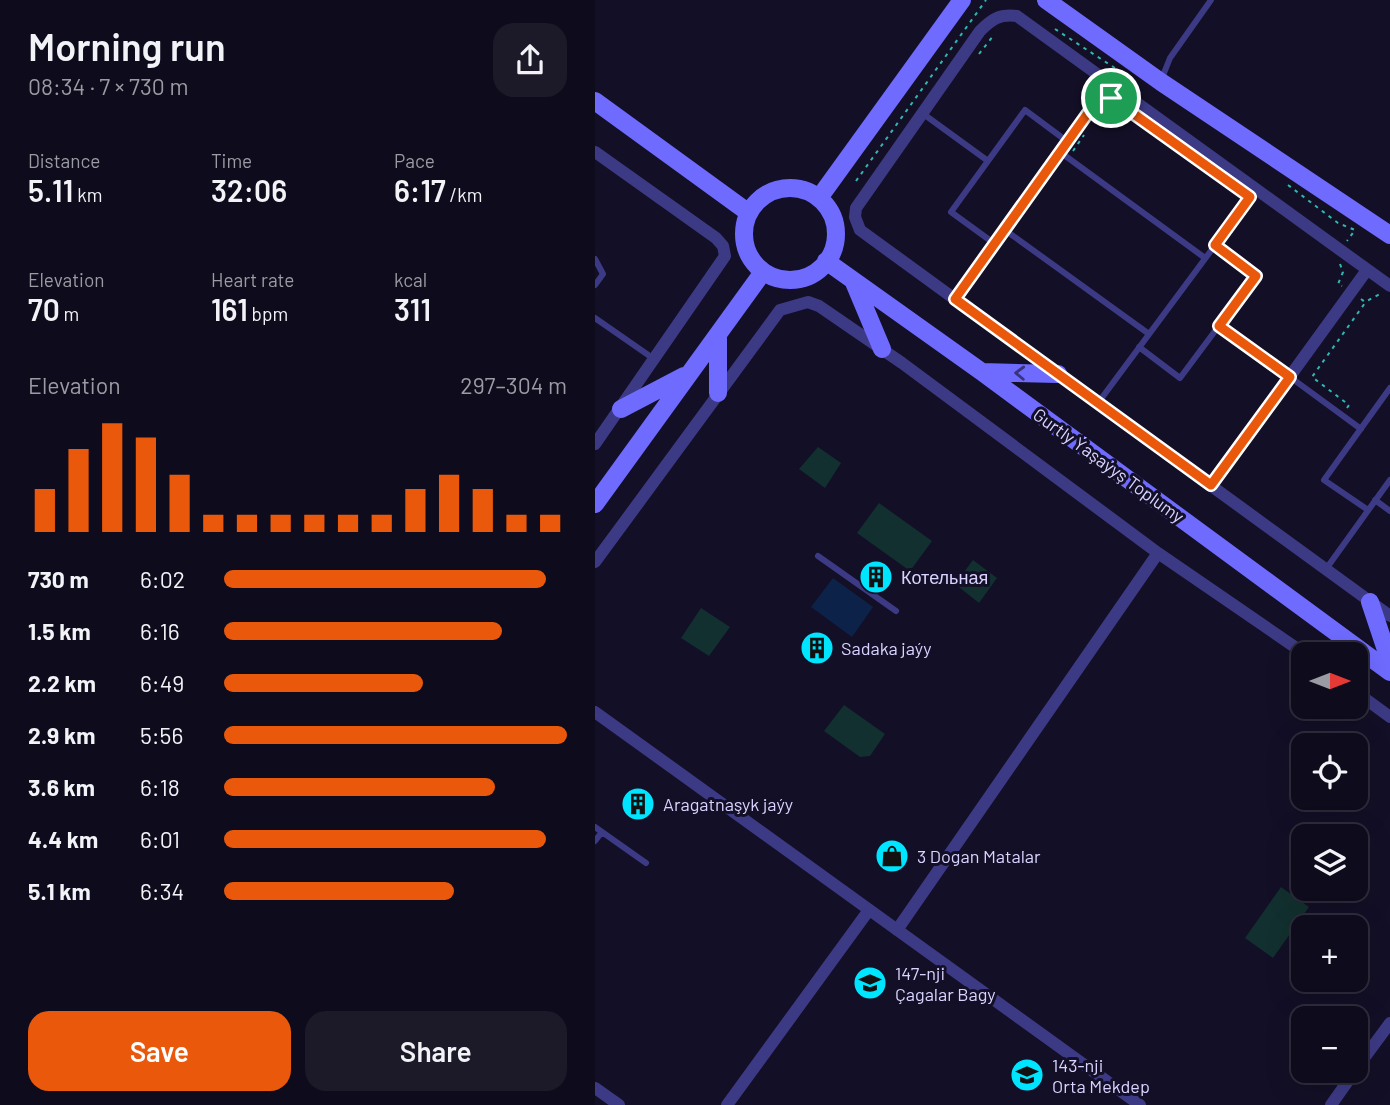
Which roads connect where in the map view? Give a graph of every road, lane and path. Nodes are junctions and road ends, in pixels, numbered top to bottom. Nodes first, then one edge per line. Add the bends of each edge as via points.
1 (962, 0) edge
2 (986, 0) edge
3 (1046, 0) edge
4 (1210, 0) edge
5 (998, 29) dead end
6 (1056, 29) dead end
7 (975, 60) dead end
8 (1122, 73) dead end
9 (1161, 82) junction
10 (1106, 88) junction
11 (1111, 98) junction
12 (595, 100) edge
13 (1120, 104) dead end
14 (922, 113) junction
15 (1068, 142) junction
16 (1060, 152) junction
17 (596, 154) edge
18 (1069, 158) junction
19 (988, 161) junction
20 (856, 181) dead end
21 (1285, 182) dead end
22 (1256, 190) junction
23 (819, 198) junction
24 (750, 213) junction
25 (1005, 229) junction
26 (1390, 235) edge
27 (1347, 242) dead end
28 (995, 244) junction
29 (1215, 245) junction
30 (1205, 258) junction
31 (595, 259) edge
32 (826, 261) junction
33 (1367, 270) junction
34 (764, 272) junction
35 (853, 280) junction
36 (595, 285) edge
37 (1390, 286) edge
38 (955, 299) junction
39 (1365, 302) dead end
40 (595, 318) edge
41 (1219, 326) junction
42 (1149, 334) junction
43 (717, 338) junction
44 (1139, 347) junction
45 (881, 349) junction
46 (654, 359) junction
47 (982, 372) junction
48 (1058, 374) junction
49 (687, 375) junction
50 (1290, 377) junction
51 (1390, 388) edge
52 (717, 393) junction
53 (1098, 403) junction
54 (621, 409) junction
55 (1341, 415) junction
56 (1361, 429) junction
57 (595, 444) edge
58 (1390, 480) edge
59 (1211, 485) junction
60 (1375, 500) junction
61 (595, 504) edge
62 (1368, 510) junction
63 (1390, 511) edge
64 (1158, 553) junction
65 (818, 556) dead end
66 (595, 562) edge
67 (1325, 569) junction
68 (1370, 601) junction
69 (895, 611) dead end
70 (1390, 616) edge
71 (1291, 644) edge
72 (1390, 662) edge
73 (1390, 672) edge
74 (1369, 702) edge
75 (595, 712) edge
76 (1390, 717) edge
77 (595, 827) edge
78 (602, 832) junction
79 (595, 841) edge
80 (646, 863) dead end
81 (869, 910) junction
82 (897, 930) junction
83 (1390, 1023) edge
84 (1368, 1053) edge
85 (1347, 1083) edge
86 (595, 1088) edge
87 (619, 1105) edge
88 (727, 1105) edge
89 (1140, 1105) edge
90 (1331, 1105) edge

1 - 23 street
2 - 20 path
3 - 9 street
4 - 9 lane via 1170,58
5 - 7 path
6 - 8 path
9 - 26 street
10 - 11 path
10 - 14 street via 1017,16 1004,15 980,31
10 - 15 lane
10 - 22 street
11 - 13 path
11 - 18 path
12 - 24 street
14 - 19 lane
14 - 38 street via 856,208 855,217 860,230
15 - 16 lane
15 - 19 lane via 1025,110
16 - 18 lane
16 - 25 lane
17 - 46 street via 723,246 720,267
18 - 30 lane
19 - 28 lane via 951,212
21 - 27 path via 1311,205 1355,230
22 - 29 lane
22 - 33 street
23 - 24 street via 803,190 776,190
23 - 32 street via 831,212 836,229 834,248
24 - 34 street via 744,228 745,245
25 - 28 lane
25 - 42 lane
28 - 38 lane
29 - 30 lane
29 - 41 lane via 1256,276
30 - 42 lane
31 - 36 lane via 603,274
32 - 34 street via 812,275 796,280
32 - 35 street, Gurtly Ýaşaýyş Toplumy
33 - 37 street
33 - 50 street
34 - 43 street
35 - 45 street
35 - 47 street, Gurtly Ýaşaýyş Toplumy
38 - 48 street
39 - 55 path via 1312,377 1349,405
40 - 46 lane
41 - 44 lane via 1180,378
41 - 50 lane
42 - 44 lane
43 - 49 street
43 - 52 street
44 - 53 lane
45 - 52 street via 808,302 780,310
45 - 64 street
46 - 54 street
48 -> 47 street
47 - 73 street, Gurtly Ýaşaýyş Toplumy
48 - 53 street
49 - 54 street
49 - 61 street
50 - 55 lane
50 - 59 street
51 - 56 lane
52 - 66 street
53 - 59 street
54 - 57 street
55 - 56 lane
56 - 62 lane via 1324,480
58 - 60 lane
59 - 67 street
60 - 62 lane
60 - 63 lane
62 - 67 lane
64 - 71 street
64 - 82 street
65 - 69 lane
67 - 68 street
68 - 70 street
68 - 72 street
74 - 76 street
75 - 81 street
77 - 78 lane
78 - 79 lane
78 - 80 lane
81 - 82 street
81 - 88 street
82 - 89 street
83 - 84 street
85 - 90 street
86 - 87 street

